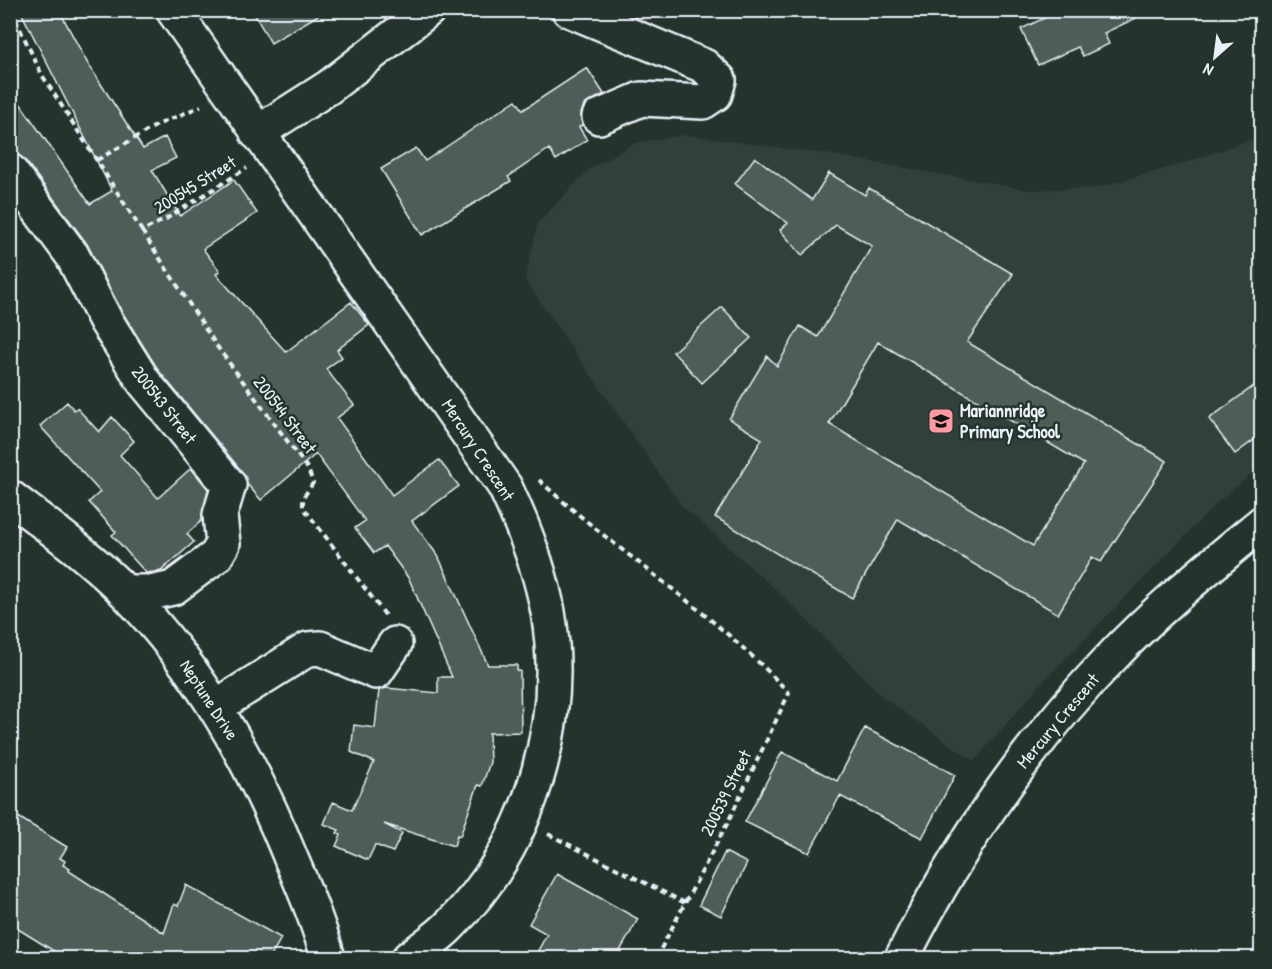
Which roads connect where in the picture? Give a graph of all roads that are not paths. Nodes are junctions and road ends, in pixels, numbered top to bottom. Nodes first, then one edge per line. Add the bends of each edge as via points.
1 (173, 10) edge
2 (428, 10) edge
3 (569, 10) edge
4 (599, 117) dead end
5 (264, 143) junction
6 (10, 171) edge
7 (10, 497) edge
8 (1262, 523) edge
9 (126, 592) junction
10 (395, 644) road end
11 (217, 706) junction
12 (328, 958) edge
13 (409, 958) edge
14 (902, 958) edge

1 - 5 street, Mercury Crescent
2 - 5 street
3 - 4 street via 704,66 719,80 715,94 703,102 642,99
5 - 13 street, Mercury Crescent via 505,487 533,551 548,612 552,693 537,779 520,821 487,881 451,924
6 - 9 street, 200543 Street via 72,255 144,382 230,485 220,516 223,544 216,556 173,588
7 - 9 street, Neptune Drive
8 - 14 street, Mercury Crescent via 1175,597 1069,704 1006,784 975,831 942,882
9 - 11 street, Neptune Drive
10 - 11 street via 376,672 320,648 308,649
11 - 12 street, Neptune Drive via 267,799 319,922

